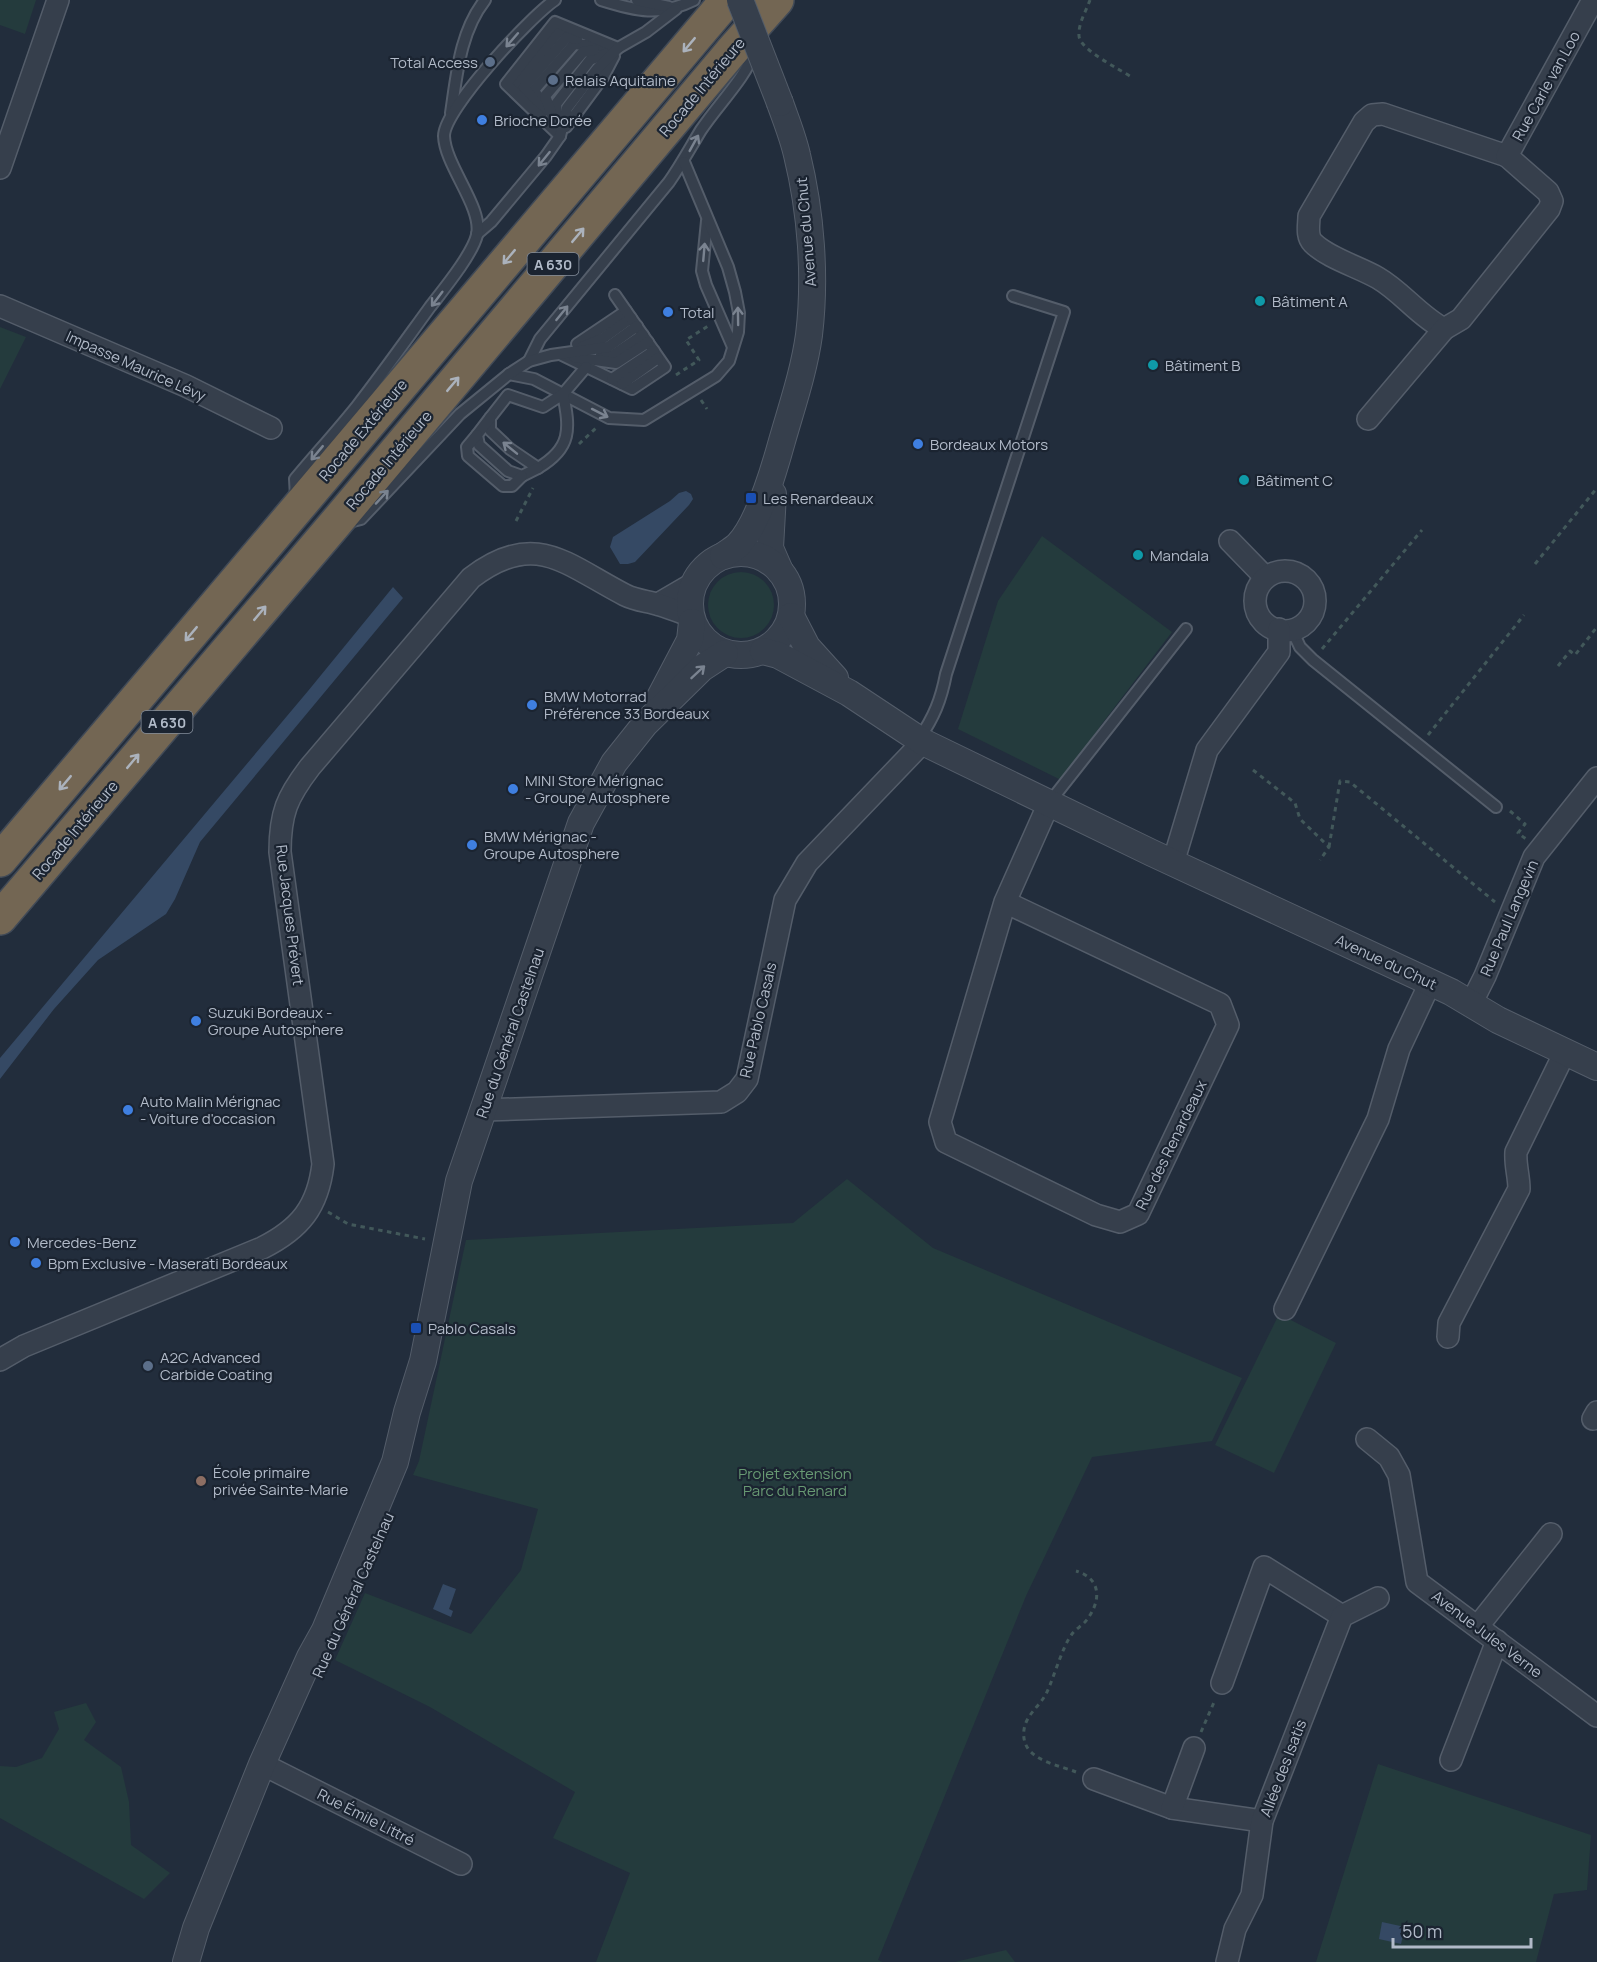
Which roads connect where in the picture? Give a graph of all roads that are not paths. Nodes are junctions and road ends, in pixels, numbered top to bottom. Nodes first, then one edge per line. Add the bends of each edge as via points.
1 (58, 0) edge
2 (485, 0) edge
3 (555, 0) edge
4 (601, 0) edge
5 (637, 0) edge
6 (694, 0) edge
7 (727, 0) edge
8 (740, 0) edge
9 (1593, 0) edge
10 (775, 2) edge
11 (675, 9) junction
12 (618, 48) junction
13 (451, 115) junction
14 (560, 136) junction
15 (1507, 156) junction
16 (684, 162) junction
17 (0, 168) edge
18 (707, 218) junction
19 (477, 234) junction
20 (615, 295) dead end
21 (1013, 296) dead end
22 (0, 306) edge
23 (1444, 329) junction
24 (643, 335) junction
25 (733, 347) junction
26 (562, 355) junction
27 (529, 361) junction
28 (586, 367) junction
29 (509, 374) junction
30 (617, 382) junction
31 (563, 394) junction
32 (490, 418) junction
33 (1368, 419) dead end
34 (271, 428) dead end
35 (477, 435) junction
36 (538, 468) junction
37 (774, 470) junction
38 (522, 476) junction
39 (296, 509) junction
40 (334, 525) junction
41 (1230, 542) dead end
42 (723, 556) junction
43 (780, 571) junction
44 (1265, 577) junction
45 (694, 583) junction
46 (658, 604) junction
47 (791, 616) junction
48 (691, 619) junction
49 (1186, 628) dead end
50 (1286, 630) junction
51 (763, 651) junction
52 (725, 653) junction
53 (849, 693) junction
54 (645, 724) junction
55 (921, 741) junction
56 (1597, 778) edge
57 (1049, 803) junction
58 (1496, 807) dead end
59 (0, 860) edge
60 (1173, 863) junction
61 (1005, 902) junction
62 (0, 918) edge
63 (1430, 983) junction
64 (1471, 1004) junction
65 (1565, 1052) junction
66 (1597, 1067) edge
67 (484, 1110) junction
68 (1285, 1308) dead end
69 (1448, 1336) dead end
70 (0, 1360) edge
71 (1367, 1439) dead end
72 (1551, 1534) dead end
73 (1378, 1598) dead end
74 (1342, 1616) junction
75 (1478, 1626) junction
76 (1497, 1641) junction
77 (1222, 1683) road end
78 (1597, 1716) edge
79 (1194, 1748) road end
80 (1451, 1760) dead end
81 (267, 1767) junction
82 (1094, 1779) road end
83 (1172, 1808) junction
84 (1262, 1821) junction
85 (461, 1864) dead end
86 (186, 1962) edge
87 (1227, 1962) edge

1 - 17 street
2 - 13 lane via 474,14 460,52
3 -> 13 lane via 520,32
4 - 11 lane via 651,12
5 - 11 lane
6 - 11 lane
7 -> 39 highway, Rocade Extérieure / A 630
8 - 37 street, Avenue du Chut, bridge via 797,153 811,258 809,337
9 - 15 street, Rue Carle van Loo
16 -> 10 lane via 750,64
40 -> 10 highway, Rocade Intérieure / A 630
11 - 12 lane
12 - 14 lane via 567,108
12 - 14 lane via 583,52 545,96
12 - 14 lane via 567,37 524,87
12 - 14 lane via 555,22 506,84
13 - 19 lane via 444,136 476,218
14 -> 19 lane via 503,208
15 - 23 street, Rue Carle van Loo via 1548,192 1552,201 1461,319
15 - 23 street via 1383,114 1372,115 1364,122 1309,216 1311,240 1320,249 1380,279 1430,322
16 - 18 lane
27 -> 16 lane via 540,339
25 -> 18 lane via 702,271
25 -> 18 lane via 739,313 735,292
19 -> 39 lane via 464,262 444,290 295,479
20 - 24 lane
21 - 55 lane via 1064,312 949,665 942,699
22 - 34 street, Impasse Maurice Lévy via 186,386
23 - 33 street
24 - 26 lane
24 - 26 lane via 608,347
24 - 26 lane via 616,363
24 - 30 lane
24 - 30 lane via 665,367 632,389
31 -> 25 lane via 609,418 644,420 716,376 729,361
26 - 27 lane
26 - 28 lane
27 - 29 lane
28 - 30 lane
28 - 31 lane
29 - 31 lane via 534,379
40 -> 29 lane via 361,519 460,414
31 - 32 lane via 543,407 508,395
31 - 36 lane via 567,436 562,448
32 - 35 lane
36 -> 32 lane via 490,430
35 - 38 lane via 479,445 508,471
35 - 38 lane via 467,447 468,456 503,486 512,486
36 - 38 lane
37 - 42 street, Avenue du Chut via 754,520 738,544
37 - 43 street, Avenue du Chut via 770,548
39 -> 59 highway, Rocade Extérieure / A 630
62 -> 40 highway, Rocade Intérieure / A 630
41 - 44 street
42 - 43 street via 754,555
42 - 45 street via 711,562
43 - 47 street via 792,600
44 - 50 street via 1255,594 1257,613 1270,628
44 - 50 street via 1283,570 1293,572 1310,584 1314,593 1315,603 1307,621 1299,628
45 - 46 street
45 - 48 street via 689,599
46 - 48 street, Rue Jacques Prévert
46 - 70 street, Rue Jacques Prévert via 641,602 561,560 540,554 516,555 489,564 457,594 310,767 288,799 282,819 280,852 323,1164 313,1204 289,1232 262,1248 24,1346
47 - 51 street via 778,640
47 - 53 street, Avenue du Chut via 807,646
48 - 52 street via 700,635
48 - 54 street, Rue du Général Castelnau via 690,640
49 - 57 lane
50 - 58 lane via 1313,660
50 - 60 street via 1279,652 1207,750
51 - 52 street via 741,656
51 - 53 street, Avenue du Chut
54 -> 52 street, Rue du Général Castelnau via 702,668
53 - 55 street, Avenue du Chut
54 - 67 street, Rue du Général Castelnau via 614,763 581,822
55 - 57 street, Avenue du Chut
55 - 67 street, Rue Pablo Casals via 807,863 785,900 747,1079 737,1092 721,1102
56 - 64 street, Rue Paul Langevin via 1534,857
57 - 60 street, Avenue du Chut
57 - 61 street, Rue des Renardeaux
60 - 63 street, Avenue du Chut
61 - 61 street, Rue des Renardeaux via 940,1122 946,1142 1096,1215 1120,1222 1138,1214 1228,1025 1220,1004
63 - 64 street, Avenue du Chut
63 - 68 street via 1399,1049 1378,1119
64 - 65 street, Avenue du Chut
65 - 66 street, Avenue du Chut
65 - 69 street via 1516,1152 1519,1189 1449,1323
67 - 81 street, Rue du Général Castelnau via 459,1181 423,1361 395,1462 316,1660
71 - 75 street, Avenue Jules Verne via 1389,1457 1399,1475 1417,1582
72 - 75 street
73 - 74 street
74 - 77 street via 1264,1567
74 - 84 street, Allée des Isatis
75 - 76 street, Avenue Jules Verne
76 - 78 street, Avenue Jules Verne
76 - 80 street
79 - 83 street
81 - 85 street, Rue Émile Littré
81 - 86 street, Rue du Général Castelnau via 242,1815
82 - 83 street
83 - 84 street
84 - 87 street, Allée des Isatis via 1252,1895 1234,1929

